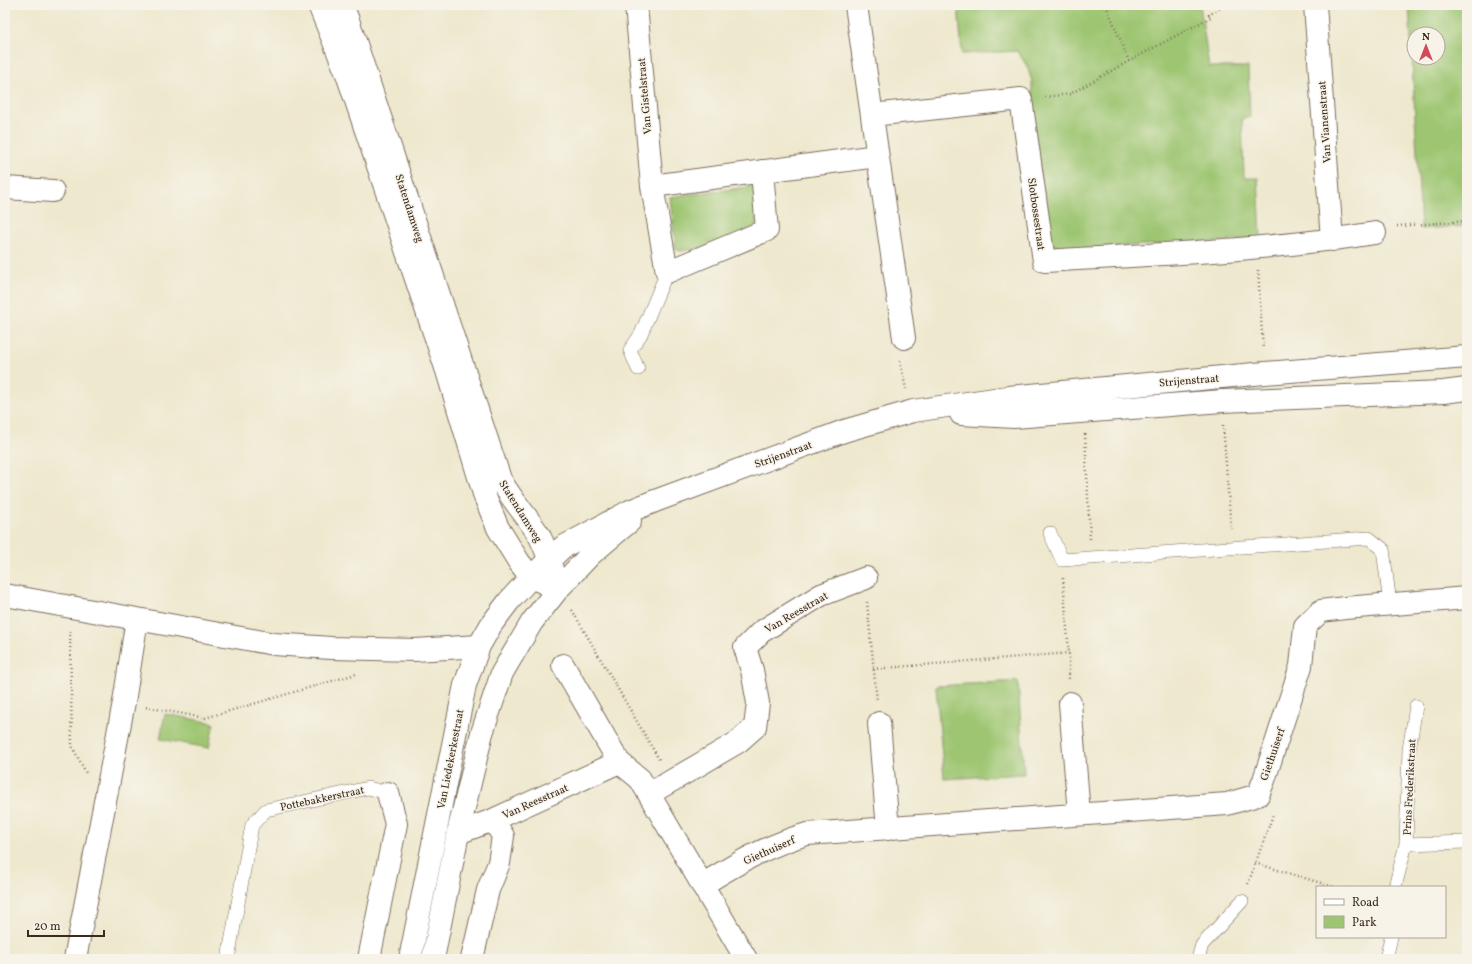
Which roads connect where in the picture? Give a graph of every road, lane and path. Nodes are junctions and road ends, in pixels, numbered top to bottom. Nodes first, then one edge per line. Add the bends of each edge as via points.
1 (319, 5) edge
2 (342, 5) edge
3 (636, 5) edge
4 (856, 5) edge
5 (992, 5) edge
6 (1106, 5) edge
7 (1222, 5) edge
8 (1229, 5) edge
9 (1316, 5) edge
10 (950, 8) dead end
11 (1129, 61) junction
12 (1021, 99) junction
13 (872, 114) junction
14 (877, 156) junction
15 (762, 171) junction
16 (652, 186) junction
17 (5, 188) edge
18 (53, 191) dead end
19 (1467, 221) edge
20 (1375, 233) joint
21 (1332, 240) junction
22 (1256, 248) junction
23 (667, 272) junction
24 (904, 338) joint
25 (1467, 357) edge
26 (638, 369) dead end
27 (1265, 373) junction
28 (1467, 389) edge
29 (1222, 401) junction
30 (913, 411) junction
31 (1084, 412) junction
32 (655, 501) junction
33 (1050, 533) dead end
34 (1232, 548) junction
35 (1091, 558) junction
36 (549, 559) junction
37 (1062, 560) junction
38 (531, 577) junction
39 (866, 578) joint
40 (558, 589) junction
41 (5, 595) edge
42 (1467, 598) edge
43 (1390, 604) junction
44 (69, 607) junction
45 (137, 619) junction
46 (479, 646) junction
47 (1069, 653) junction
48 (563, 665) dead end
49 (873, 669) junction
50 (358, 674) dead end
51 (124, 702) junction
52 (1070, 703) joint
53 (1416, 706) dead end
54 (879, 723) joint
55 (620, 762) junction
56 (671, 780) junction
57 (388, 793) joint
58 (648, 794) junction
59 (1258, 795) junction
60 (103, 808) junction
61 (1079, 814) junction
62 (494, 820) junction
63 (888, 828) junction
64 (458, 833) junction
65 (1467, 842) edge
66 (1406, 844) junction
67 (1255, 863) junction
68 (702, 885) junction
69 (1331, 886) edge
70 (1395, 886) edge
71 (1242, 900) joint
72 (1391, 938) edge
73 (76, 959) edge
74 (228, 959) edge
75 (369, 959) edge
76 (410, 959) edge
77 (433, 959) edge
78 (472, 959) edge
79 (746, 959) edge
80 (1198, 959) edge
81 (1386, 959) edge

1 - 38 street, Statendamweg via 347,74 447,371 485,497 498,528
2 - 36 street, Statendamweg via 500,479 539,536
3 - 16 street, Van Gistelstraat
4 - 13 street
5 - 10 path
6 - 11 path
7 - 8 path
7 - 11 path via 1209,15 1211,17
9 - 21 street, Van Vianenstraat
11 - 12 path via 1070,94
12 - 13 street
12 - 22 street, Slotbossestraat via 1044,261
13 - 14 street
14 - 15 street
14 - 24 street
15 - 16 street
15 - 23 street via 767,230
16 - 23 street, Van Gistelstraat
17 - 18 street
19 - 20 path via 1382,226
20 - 21 street, Slotbossestraat
21 - 22 street, Slotbossestraat
22 - 27 path
23 - 26 lane via 641,334 630,350
24 - 30 path via 898,346 904,381
25 - 27 street, Strijenstraat
27 - 30 street, Strijenstraat via 1008,397
28 - 29 street, Strijenstraat
29 - 31 street, Strijenstraat
29 - 34 path
30 - 31 street, Strijenstraat via 1014,417
30 - 32 street, Strijenstraat via 844,431
31 - 35 path
32 - 36 street, Strijenstraat via 630,511 563,547
32 - 40 street, Strijenstraat via 591,554
33 - 37 lane
34 - 35 lane
34 - 43 lane via 1369,538 1383,549
35 - 37 lane
36 - 38 street, Strijenstraat
36 - 40 street, Statendamweg
37 - 47 path
38 - 40 street, Statendamweg
38 - 46 street, Van Liedekerkestraat via 491,625
39 - 49 path
39 - 56 street, Van Reesstraat via 821,595 761,632 745,648 758,704 755,728 738,742
40 - 56 path
40 - 64 street via 532,622 502,673 482,733
41 - 44 street
42 - 43 street, Giethuiserf
43 - 59 street, Giethuiserf via 1321,611 1305,626 1301,666
44 - 45 street
44 - 60 path via 72,746
45 - 46 street via 274,644 415,650
45 - 51 street
46 - 76 street, Van Liedekerkestraat via 465,685
47 - 49 path
47 - 52 path
48 - 55 street
49 - 54 path
50 - 51 path via 205,718
51 - 60 street
52 - 61 street
53 - 66 lane, Prins Frederikstraat via 1409,750
54 - 63 street
55 - 58 street via 640,779
55 - 62 street, Van Reesstraat
56 - 58 street, Van Reesstraat
57 - 74 lane, Pottebakkerstraat via 368,788 266,810 252,825
57 - 75 street, Pottebakkerstraat via 396,824
58 - 68 street
59 - 61 street, Giethuiserf via 1227,804
59 - 67 path via 1274,812
60 - 73 street
61 - 63 street, Giethuiserf
62 - 64 street, Van Reesstraat
62 - 78 street via 503,836 499,864 488,890
63 - 68 street, Giethuiserf via 807,834 784,840 742,860
64 - 77 street
65 - 66 lane, Prins Frederikstraat
66 - 70 lane, Prins Frederikstraat
67 - 69 path
67 - 71 path
68 - 79 street
71 - 80 lane via 1202,945
72 - 81 lane

